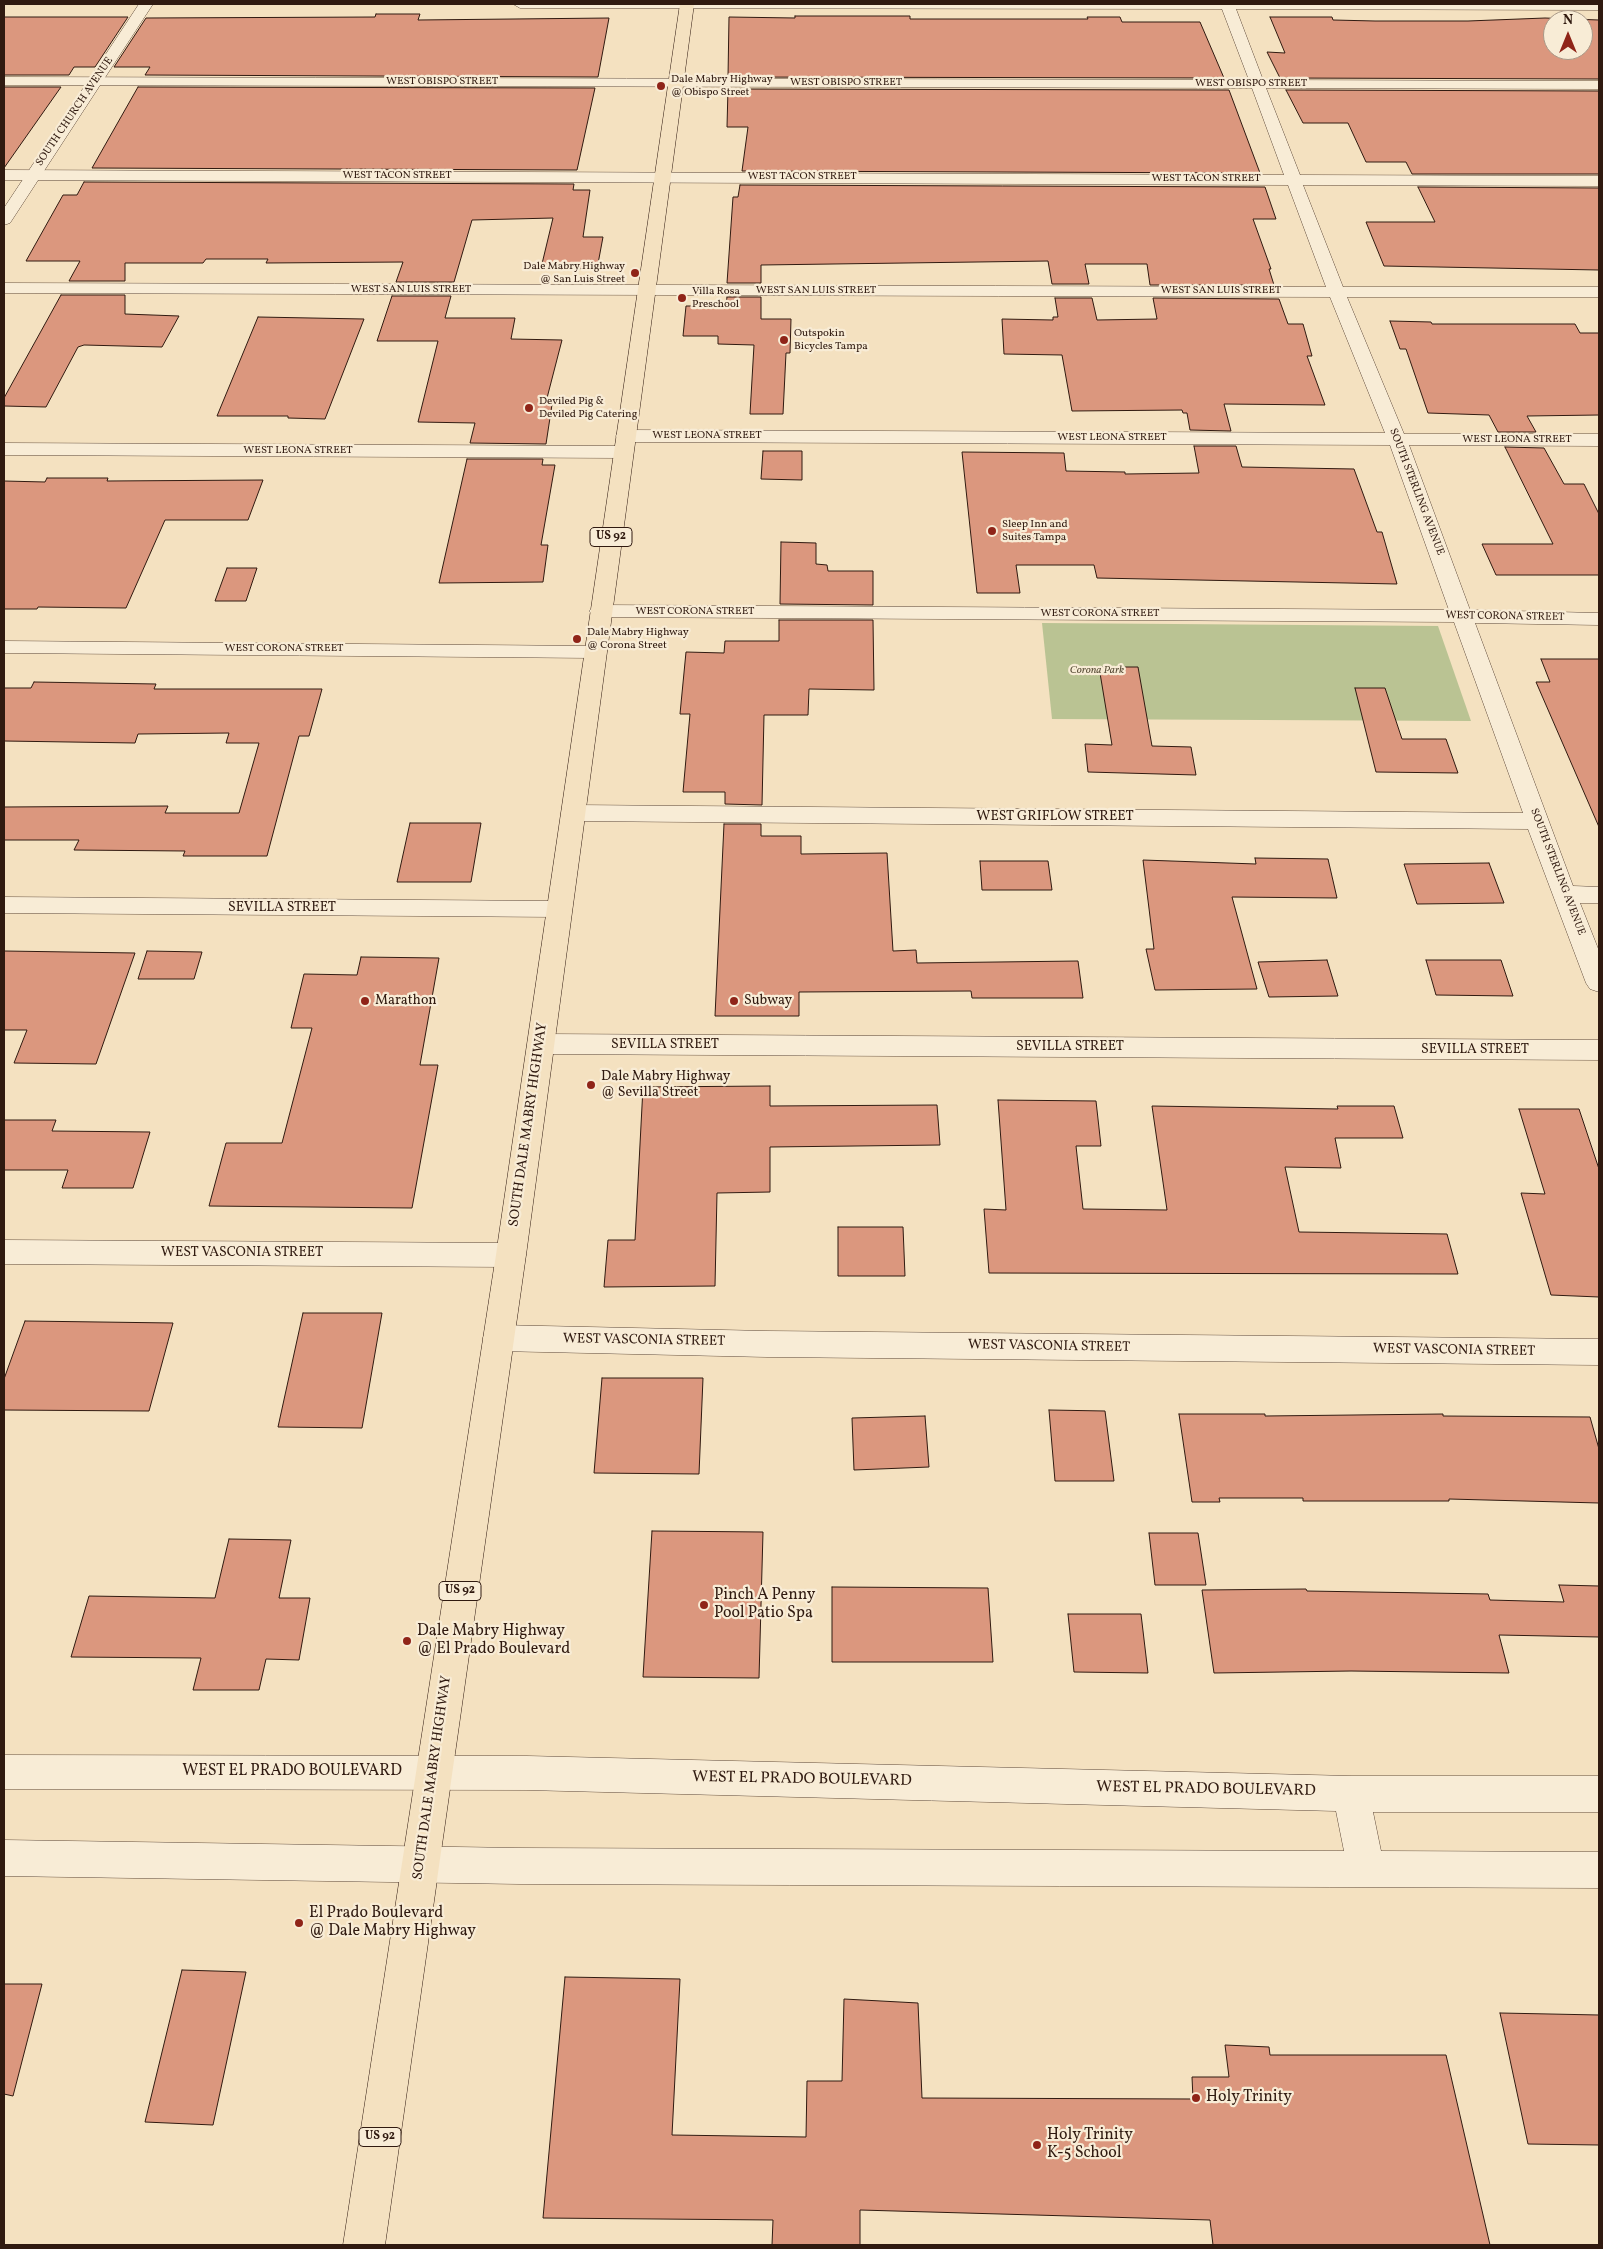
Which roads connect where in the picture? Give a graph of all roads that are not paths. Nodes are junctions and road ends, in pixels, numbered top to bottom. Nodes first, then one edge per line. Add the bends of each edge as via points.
1 (146, 4) edge
2 (520, 4) edge
3 (687, 4) edge
4 (1228, 5) edge
5 (1599, 6) edge
6 (4, 81) edge
7 (95, 81) junction
8 (675, 83) junction
9 (1258, 84) junction
10 (1599, 85) edge
11 (4, 175) edge
12 (33, 175) junction
13 (661, 177) junction
14 (1294, 180) junction
15 (1599, 180) edge
16 (4, 220) edge
17 (4, 288) edge
18 (646, 291) junction
19 (1336, 291) junction
20 (1599, 292) edge
21 (1397, 439) junction
22 (1599, 440) edge
23 (624, 444) junction
24 (4, 449) edge
25 (600, 611) junction
26 (1462, 616) junction
27 (1599, 619) edge
28 (4, 647) edge
29 (595, 652) junction
30 (573, 813) junction
31 (1537, 821) junction
32 (1564, 894) junction
33 (1599, 895) edge
34 (4, 906) edge
35 (560, 909) junction
36 (1599, 983) edge
37 (541, 1044) junction
38 (1599, 1050) edge
39 (4, 1252) edge
40 (511, 1255) junction
41 (498, 1338) junction
42 (1599, 1352) edge
43 (4, 1772) edge
44 (434, 1772) junction
45 (1351, 1794) junction
46 (1599, 1794) edge
47 (4, 1858) edge
48 (420, 1865) junction
49 (1366, 1869) junction
50 (1599, 1870) edge
51 (364, 2245) edge

1 - 7 street, SOUTH CHURCH AVENUE
2 - 3 street
3 - 4 street
3 - 8 main road, SOUTH DALE MABRY HIGHWAY / US 92
4 - 5 street
4 - 9 street, SOUTH STERLING AVENUE
6 - 7 street, WEST OBISPO STREET
7 - 8 street, WEST OBISPO STREET
7 - 12 street, SOUTH CHURCH AVENUE
8 - 9 street, WEST OBISPO STREET
8 - 13 main road, SOUTH DALE MABRY HIGHWAY / US 92
9 - 10 street, WEST OBISPO STREET
9 - 14 street, SOUTH STERLING AVENUE
11 - 12 street, WEST TACON STREET
12 - 13 street, WEST TACON STREET
12 - 16 street, SOUTH CHURCH AVENUE
13 - 14 street, WEST TACON STREET
13 - 18 main road, SOUTH DALE MABRY HIGHWAY / US 92
14 - 15 street, WEST TACON STREET
14 - 19 street, SOUTH STERLING AVENUE
17 - 18 street, WEST SAN LUIS STREET
18 - 19 street, WEST SAN LUIS STREET
18 - 23 main road, SOUTH DALE MABRY HIGHWAY / US 92
19 - 20 street, WEST SAN LUIS STREET
19 - 21 street, SOUTH STERLING AVENUE
21 - 22 street, WEST LEONA STREET
21 - 23 street, WEST LEONA STREET
21 - 26 street, SOUTH STERLING AVENUE
23 - 24 street, WEST LEONA STREET
23 - 25 main road, SOUTH DALE MABRY HIGHWAY / US 92
25 - 26 street, WEST CORONA STREET
25 - 29 main road, SOUTH DALE MABRY HIGHWAY / US 92
26 - 27 street, WEST CORONA STREET
26 - 31 street, SOUTH STERLING AVENUE
28 - 29 street, WEST CORONA STREET
29 - 30 main road, SOUTH DALE MABRY HIGHWAY / US 92
30 - 31 street, WEST GRIFLOW STREET
30 - 35 main road, SOUTH DALE MABRY HIGHWAY / US 92
31 - 32 street, SOUTH STERLING AVENUE
32 - 33 street
32 - 36 street, SOUTH STERLING AVENUE
34 - 35 street, SEVILLA STREET
35 - 37 main road, SOUTH DALE MABRY HIGHWAY / US 92
37 - 38 street, SEVILLA STREET
37 - 40 main road, SOUTH DALE MABRY HIGHWAY / US 92
39 - 40 street, WEST VASCONIA STREET
40 - 41 main road, SOUTH DALE MABRY HIGHWAY / US 92
41 - 42 street, WEST VASCONIA STREET via 757,1344
41 - 44 main road, SOUTH DALE MABRY HIGHWAY / US 92
43 - 44 street, WEST EL PRADO BOULEVARD
44 - 45 street, WEST EL PRADO BOULEVARD
44 - 48 main road, SOUTH DALE MABRY HIGHWAY / US 92
45 - 46 street, WEST EL PRADO BOULEVARD
45 - 49 street
47 - 48 street
48 - 49 street
48 - 51 main road, SOUTH DALE MABRY HIGHWAY / US 92
49 - 50 street

